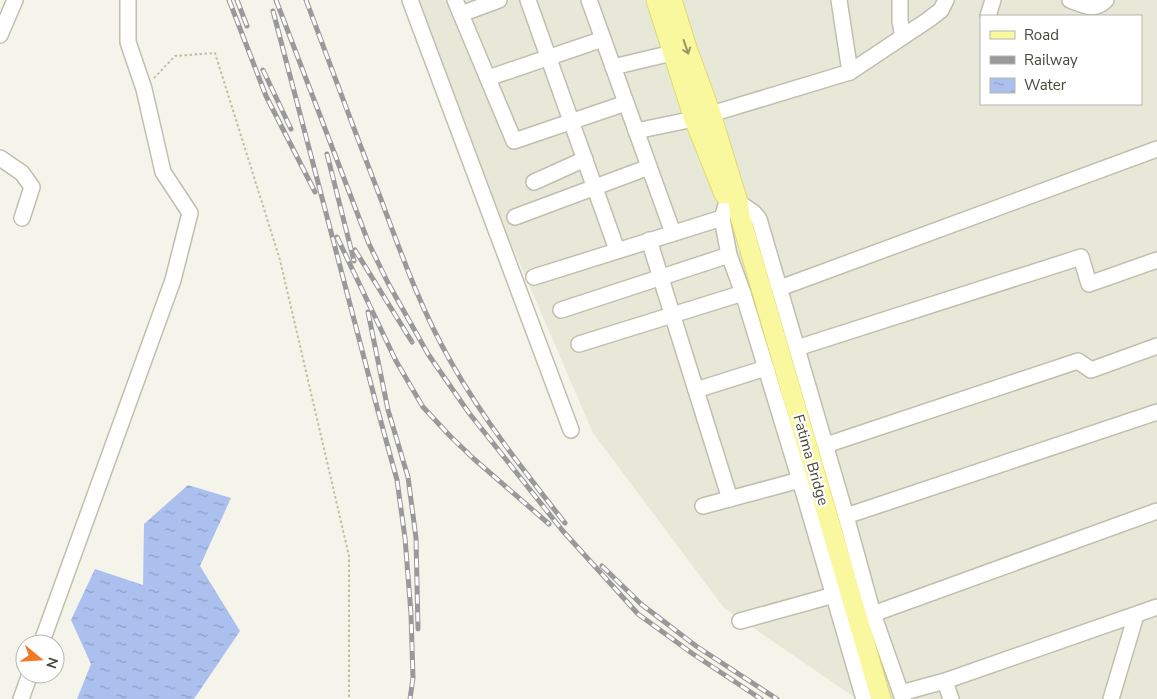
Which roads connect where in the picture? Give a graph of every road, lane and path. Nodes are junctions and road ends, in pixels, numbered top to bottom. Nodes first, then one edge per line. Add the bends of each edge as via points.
1 (128, 0) edge
2 (410, 0) edge
3 (499, 0) edge
4 (528, 0) edge
5 (589, 0) edge
6 (656, 0) edge
7 (672, 0) edge
8 (839, 0) edge
9 (900, 0) edge
10 (946, 0) edge
11 (994, 0) edge
12 (1070, 0) edge
13 (1106, 0) edge
14 (8, 6) edge
15 (458, 7) edge
16 (988, 15) edge
17 (0, 35) edge
18 (903, 37) junction
19 (603, 39) junction
20 (672, 53) junction
21 (548, 58) junction
22 (613, 67) junction
23 (850, 72) junction
24 (488, 78) junction
25 (144, 89) junction
26 (626, 103) junction
27 (703, 117) junction
28 (571, 122) junction
29 (636, 131) junction
30 (1157, 149) edge
31 (0, 158) edge
32 (585, 159) junction
33 (649, 167) junction
34 (534, 182) dead end
35 (595, 187) junction
36 (734, 212) junction
37 (514, 217) dead end
38 (22, 218) dead end
39 (673, 233) junction
40 (649, 240) junction
41 (617, 250) junction
42 (729, 255) junction
43 (1157, 260) edge
44 (534, 276) dead end
45 (660, 277) junction
46 (780, 288) junction
47 (743, 293) junction
48 (561, 310) dead end
49 (672, 315) junction
50 (579, 344) dead end
51 (1157, 346) edge
52 (797, 348) junction
53 (766, 368) junction
54 (696, 390) junction
55 (1157, 412) edge
56 (571, 430) dead end
57 (826, 446) junction
58 (800, 480) junction
59 (730, 499) junction
60 (703, 506) dead end
61 (1157, 511) edge
62 (846, 516) junction
63 (834, 595) junction
64 (1157, 607) edge
65 (873, 614) junction
66 (1136, 615) junction
67 (740, 621) dead end
68 (45, 634) edge
69 (945, 681) junction
70 (26, 684) edge
71 (902, 696) edge
72 (21, 699) edge
73 (349, 699) edge
74 (864, 699) edge
75 (881, 699) edge
76 (951, 699) edge
77 (1111, 699) edge

1 - 25 street via 128,42
2 - 56 street
3 - 15 street
4 - 21 street
5 - 19 street
6 - 20 main road
7 -> 27 main road
8 - 23 street
9 - 18 street
10 - 18 street via 941,10
11 - 16 street
12 - 13 street via 1095,8
14 - 17 street
15 - 24 street
18 - 23 street
19 - 21 street
19 - 22 street
20 - 22 street
20 - 27 main road
21 - 24 street
21 - 28 street
22 - 26 street
23 - 27 street
24 - 28 street via 514,141
25 - 68 street via 163,172 190,213 173,280
25 - 73 path via 175,56 215,53 280,260 349,556
26 - 28 street
26 - 29 street
27 - 29 street
27 - 36 main road, Fatima Bridge
28 - 32 street
29 - 33 street
30 - 46 street
31 - 38 street via 22,173 32,187
32 - 34 street
32 - 35 street
33 - 35 street
33 - 39 street
35 - 37 street
35 - 41 street
36 - 39 street
36 - 42 street
36 - 46 street via 754,213 759,219
36 - 75 main road, Fatima Bridge
39 - 40 street
40 - 41 street
40 - 45 street
41 - 44 street
42 - 45 street
42 - 47 street
43 - 52 street via 1088,284 1081,257
45 - 48 street
45 - 49 street
46 - 52 street
47 - 49 street
47 - 53 street
49 - 50 street
49 - 54 street
51 - 57 street via 1091,370 1078,361
52 - 57 street
53 - 54 street
53 - 58 street
54 - 59 street
55 - 62 street
57 - 62 street
58 - 59 street
58 - 63 street
59 - 60 street
61 - 65 street
62 - 65 street
63 - 67 street
63 - 74 street
64 - 66 street
65 - 71 street
66 - 69 street
66 - 77 street
69 - 71 street
69 - 76 street
70 - 72 street

